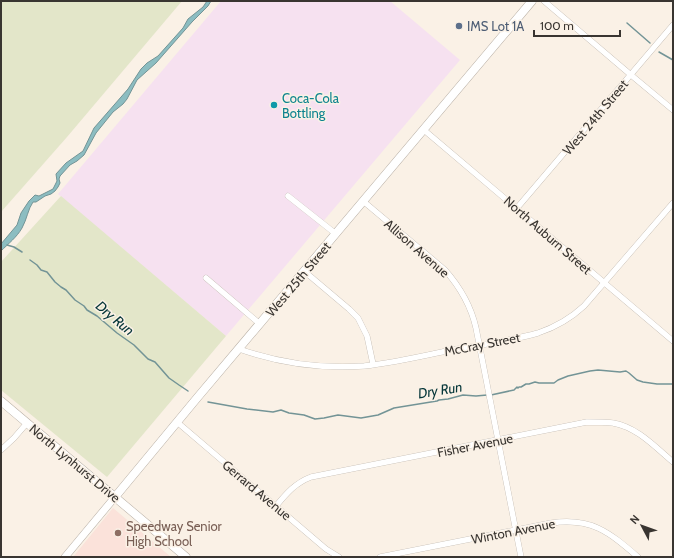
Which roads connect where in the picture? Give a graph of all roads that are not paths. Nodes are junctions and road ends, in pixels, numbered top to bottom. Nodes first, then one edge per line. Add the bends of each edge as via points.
1 (532, 1) edge
2 (544, 1) edge
3 (673, 25) edge
4 (631, 75) junction
5 (673, 110) edge
6 (424, 130) junction
7 (288, 196) dead end
8 (363, 201) junction
9 (673, 203) edge
10 (517, 208) junction
11 (336, 234) junction
12 (304, 271) junction
13 (206, 278) dead end
14 (604, 283) junction
15 (260, 324) junction
16 (673, 340) edge
17 (479, 345) junction
18 (238, 349) junction
19 (373, 364) junction
20 (1, 401) edge
21 (177, 422) junction
22 (27, 423) junction
23 (498, 440) junction
24 (1, 450) edge
25 (673, 462) edge
26 (115, 497) junction
27 (276, 506) junction
28 (516, 530) junction
29 (392, 556) edge
30 (65, 557) edge
31 (186, 557) edge
32 (339, 557) edge
33 (380, 557) edge
34 (521, 557) edge
35 (638, 557) edge

1 - 6 main road, West 25th Street
2 - 4 street
3 - 4 street, West 24th Street
4 - 5 street
4 - 10 street, West 24th Street
6 - 8 main road, West 25th Street
6 - 10 street, North Auburn Street
7 - 11 street
8 - 11 main road, West 25th Street
8 - 17 street, Allison Avenue via 450,276 469,305
9 - 14 street, McCray Street
10 - 14 street, North Auburn Street
11 - 12 main road, West 25th Street
12 - 15 main road, West 25th Street
12 - 19 street via 358,318 367,336
13 - 15 street
14 - 16 street, North Auburn Street
14 - 17 street, McCray Street via 580,310 553,328
15 - 18 main road, West 25th Street
17 - 19 street, McCray Street
17 - 23 street, Allison Avenue
18 - 19 street, McCray Street via 266,358 306,365 336,367
18 - 21 main road, West 25th Street
20 - 22 main road, North Lynhurst Drive
21 - 26 main road, West 25th Street
21 - 27 street, Gerrard Avenue
22 - 24 street
22 - 26 main road, North Lynhurst Drive
23 - 25 street, Fisher Avenue via 587,422 609,423 625,426 637,432
23 - 27 street, Fisher Avenue via 311,477 296,484
23 - 28 street, Allison Avenue
26 - 30 street, West 25th Street
26 - 31 main road, North Lynhurst Drive
27 - 32 street, Gerrard Avenue
28 - 29 street, Winton Avenue
28 - 34 street, Allison Avenue
28 - 35 street, Winton Avenue via 559,522 584,524 608,533
29 - 33 street, Winton Avenue

